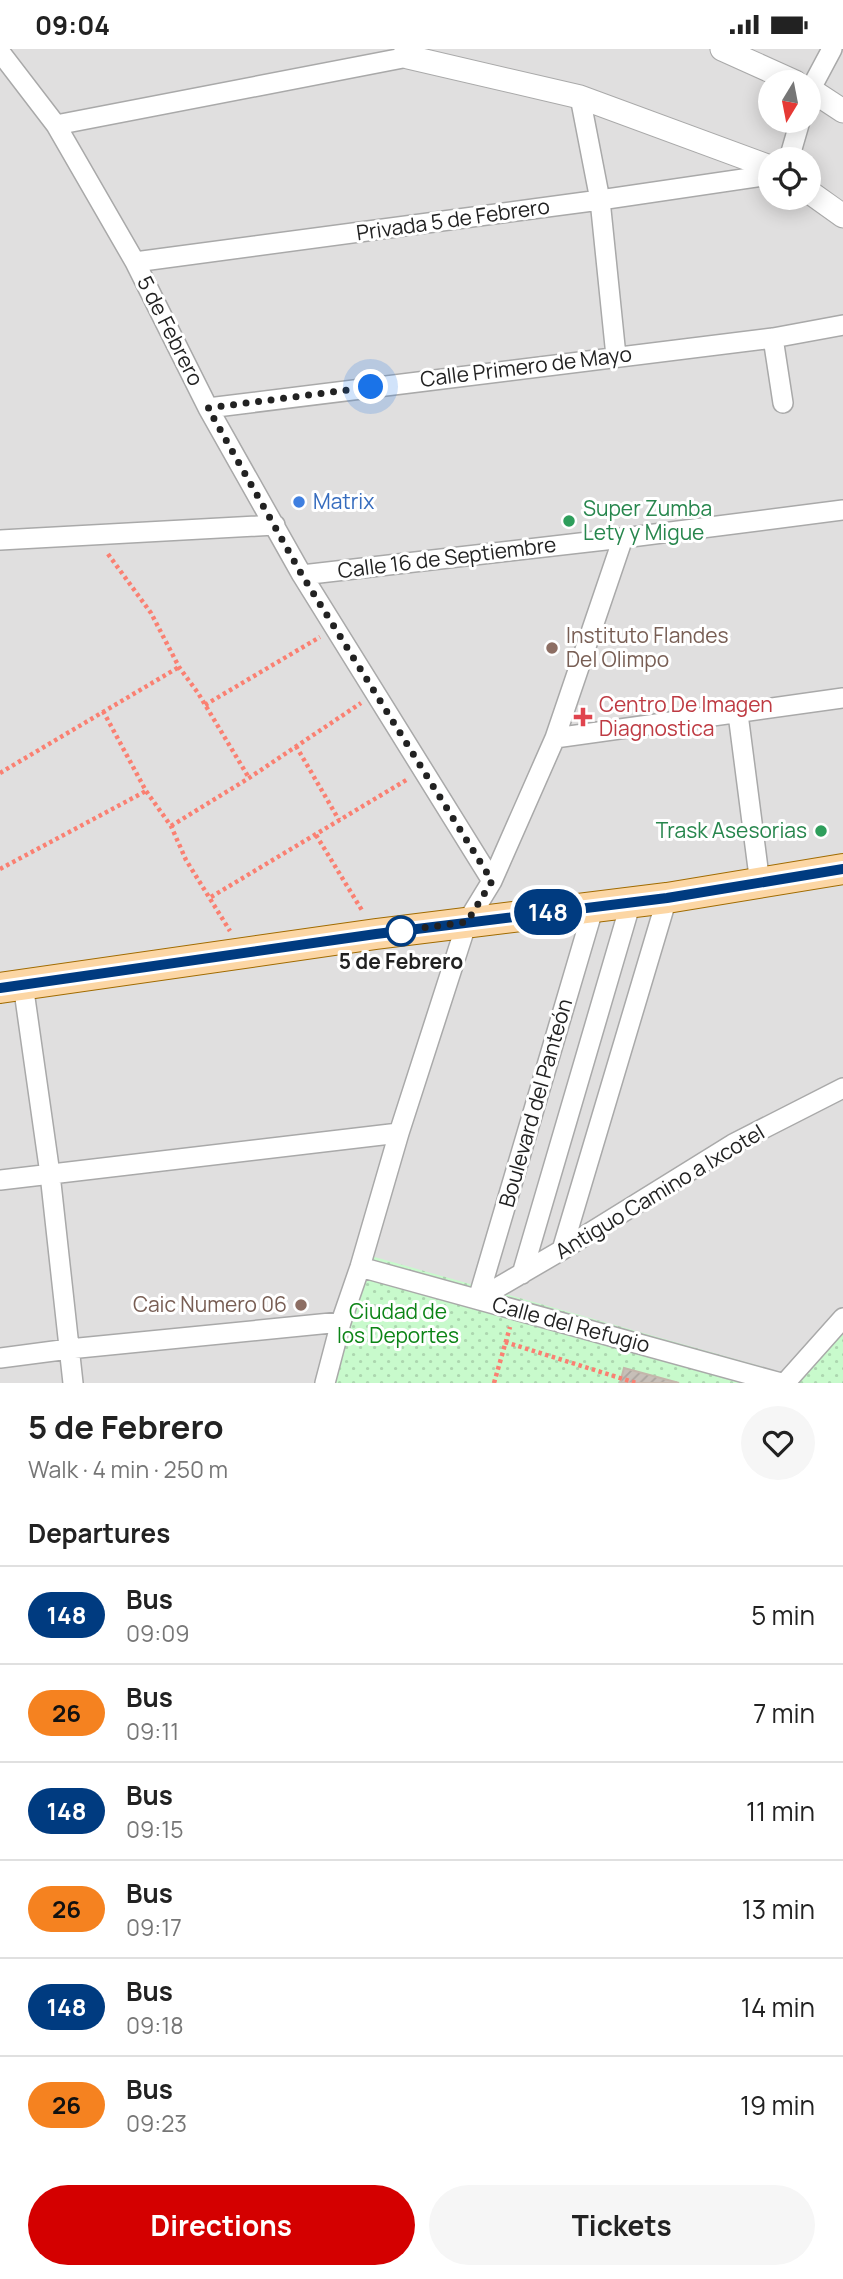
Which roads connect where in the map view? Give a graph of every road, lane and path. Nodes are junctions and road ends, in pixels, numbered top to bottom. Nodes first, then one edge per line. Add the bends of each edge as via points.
1 (832, 49) edge
2 (725, 50) edge
3 (0, 52) edge
4 (407, 53) edge
5 (768, 70) edge
6 (818, 70) edge
7 (580, 97) junction
8 (821, 97) edge
9 (843, 111) edge
10 (56, 125) junction
11 (758, 163) edge
12 (758, 177) edge
13 (821, 200) edge
14 (600, 201) junction
15 (843, 216) edge
16 (135, 262) junction
17 (843, 325) edge
18 (773, 338) junction
19 (616, 356) junction
20 (783, 403) dead end
21 (208, 408) junction
22 (843, 510) edge
23 (275, 525) junction
24 (95, 537) junction
25 (623, 538) junction
26 (0, 540) edge
27 (302, 575) junction
28 (335, 628) junction
29 (179, 667) junction
30 (377, 693) junction
31 (843, 698) edge
32 (205, 705) junction
33 (103, 711) junction
34 (738, 714) junction
35 (555, 738) junction
36 (296, 746) junction
37 (422, 770) junction
38 (0, 773) edge
39 (248, 778) junction
40 (146, 791) junction
41 (339, 820) junction
42 (171, 826) junction
43 (316, 835) junction
44 (843, 869) edge
45 (0, 870) edge
46 (492, 881) junction
47 (760, 884) junction
48 (211, 897) junction
49 (667, 898) junction
50 (631, 902) junction
51 (594, 906) junction
52 (467, 922) junction
53 (376, 934) junction
54 (242, 953) junction
55 (12, 993) edge
56 (843, 1088) edge
57 (399, 1133) junction
58 (50, 1174) junction
59 (0, 1180) edge
60 (562, 1250) junction
61 (360, 1267) junction
62 (522, 1274) junction
63 (478, 1299) junction
64 (515, 1309) junction
65 (843, 1318) edge
66 (341, 1322) junction
67 (505, 1342) junction
68 (69, 1349) junction
69 (0, 1358) edge
70 (73, 1383) edge
71 (325, 1383) edge
72 (494, 1383) edge
73 (636, 1383) edge
74 (783, 1383) edge

1 - 6 street
2 - 5 street
3 - 10 street, 5 de Febrero
4 - 7 street
4 - 10 street
7 - 11 street
7 - 14 street
8 - 9 street
10 - 16 street, 5 de Febrero
12 - 14 street, Privada 5 de Febrero
13 - 15 street
14 - 16 street, Privada 5 de Febrero
14 - 19 street
16 - 21 street, 5 de Febrero
17 - 18 street, Calle Primero de Mayo
18 - 19 street, Calle Primero de Mayo
18 - 20 street
19 - 21 street, Calle Primero de Mayo
21 - 23 street, 5 de Febrero
22 - 25 street, Calle 16 de Septiembre
23 - 24 street
23 - 27 street, 5 de Febrero
24 - 26 street
24 - 29 path via 151,614
25 - 27 street, Calle 16 de Septiembre
25 - 35 street
27 - 28 street, 5 de Febrero
28 - 30 street, 5 de Febrero
28 - 32 path
29 - 32 path
29 - 33 path
30 - 36 path
30 - 37 street, 5 de Febrero
31 - 34 street
32 - 39 path
33 - 38 path
33 - 40 path
34 - 35 street
34 - 47 street
35 - 46 street
36 - 39 path
36 - 41 path
37 - 41 path
37 - 46 street, 5 de Febrero
39 - 42 path
40 - 42 path
40 - 45 path
41 - 43 path
42 - 48 path via 186,860
43 - 48 path
43 - 53 path
44 - 47 main road
46 - 52 street
47 - 49 main road
48 - 54 path
49 - 50 main road
49 - 60 street
50 - 51 main road
50 - 62 street, Boulevard del Panteón
51 - 52 main road
51 - 63 street, Boulevard del Panteón
52 - 53 main road
52 - 57 street
53 - 54 main road
54 - 55 main road
55 - 58 street
56 - 60 street, Antiguo Camino a Ixcotel via 733,1143
57 - 58 street
57 - 61 street
58 - 59 street
58 - 68 street
60 - 62 street, Antiguo Camino a Ixcotel
61 - 63 street, Calle del Refugio
61 - 66 street
62 - 63 street, Antiguo Camino a Ixcotel
63 - 64 street, Calle del Refugio
64 - 67 path
64 - 74 street, Calle del Refugio
65 - 74 street
66 - 68 street
66 - 71 street
67 - 72 path
67 - 73 path
68 - 69 street
68 - 70 street

